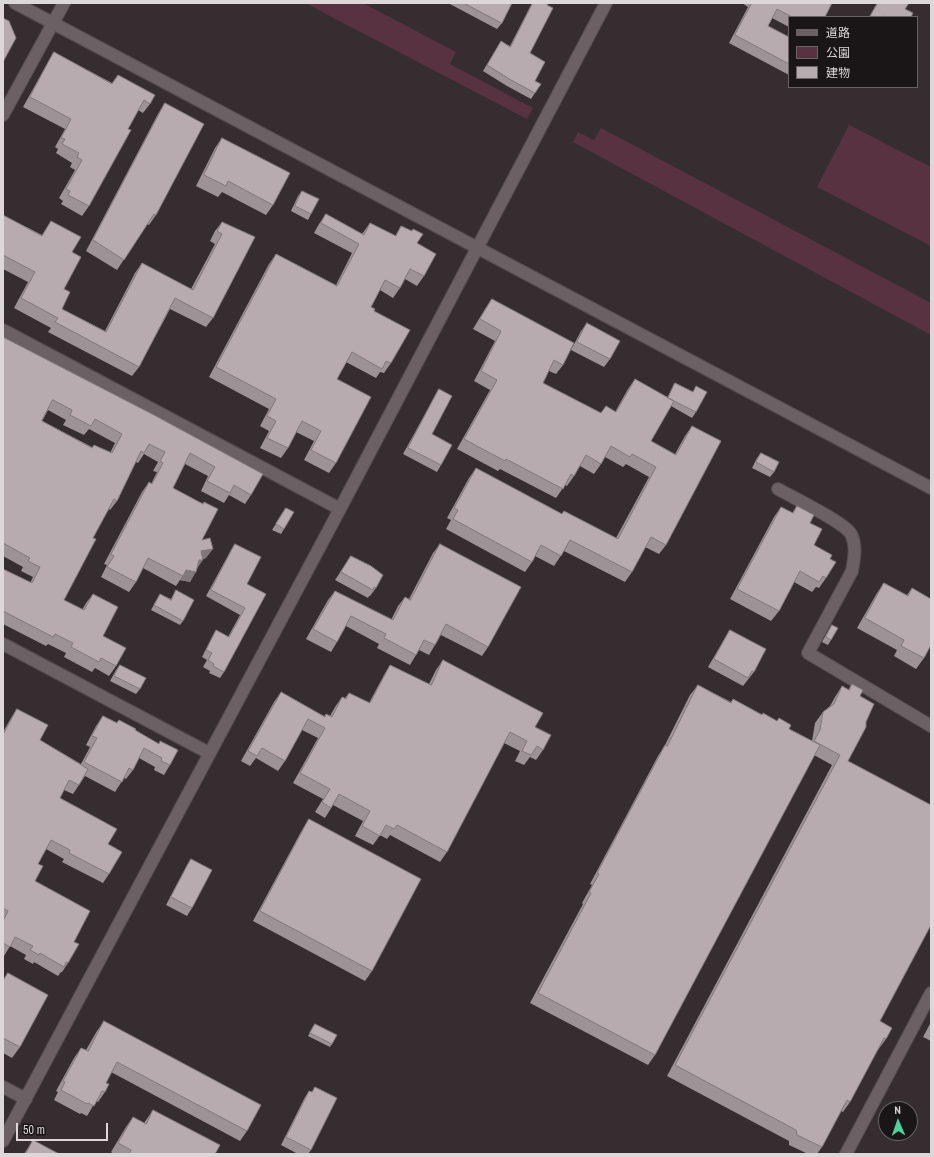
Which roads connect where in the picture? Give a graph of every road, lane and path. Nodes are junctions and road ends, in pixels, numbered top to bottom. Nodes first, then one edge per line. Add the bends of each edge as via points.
1 (15, 3) edge
2 (64, 3) edge
3 (606, 3) edge
4 (53, 24) junction
5 (3, 115) edge
6 (478, 247) junction
7 (3, 330) edge
8 (931, 488) edge
9 (778, 489) dead end
10 (340, 509) junction
11 (3, 644) edge
12 (931, 726) edge
13 (209, 753) junction
14 (931, 993) edge
15 (3, 1087) edge
16 (26, 1099) junction
17 (3, 1141) edge
18 (846, 1154) edge

1 - 4 street
2 - 4 street
3 - 6 street
4 - 5 street
4 - 6 street
6 - 8 street
6 - 10 street
7 - 10 street
9 - 12 street via 833,520 850,533 854,546 852,571 808,653
10 - 13 street
11 - 13 street
13 - 16 street
14 - 18 street
15 - 16 street
16 - 17 street

